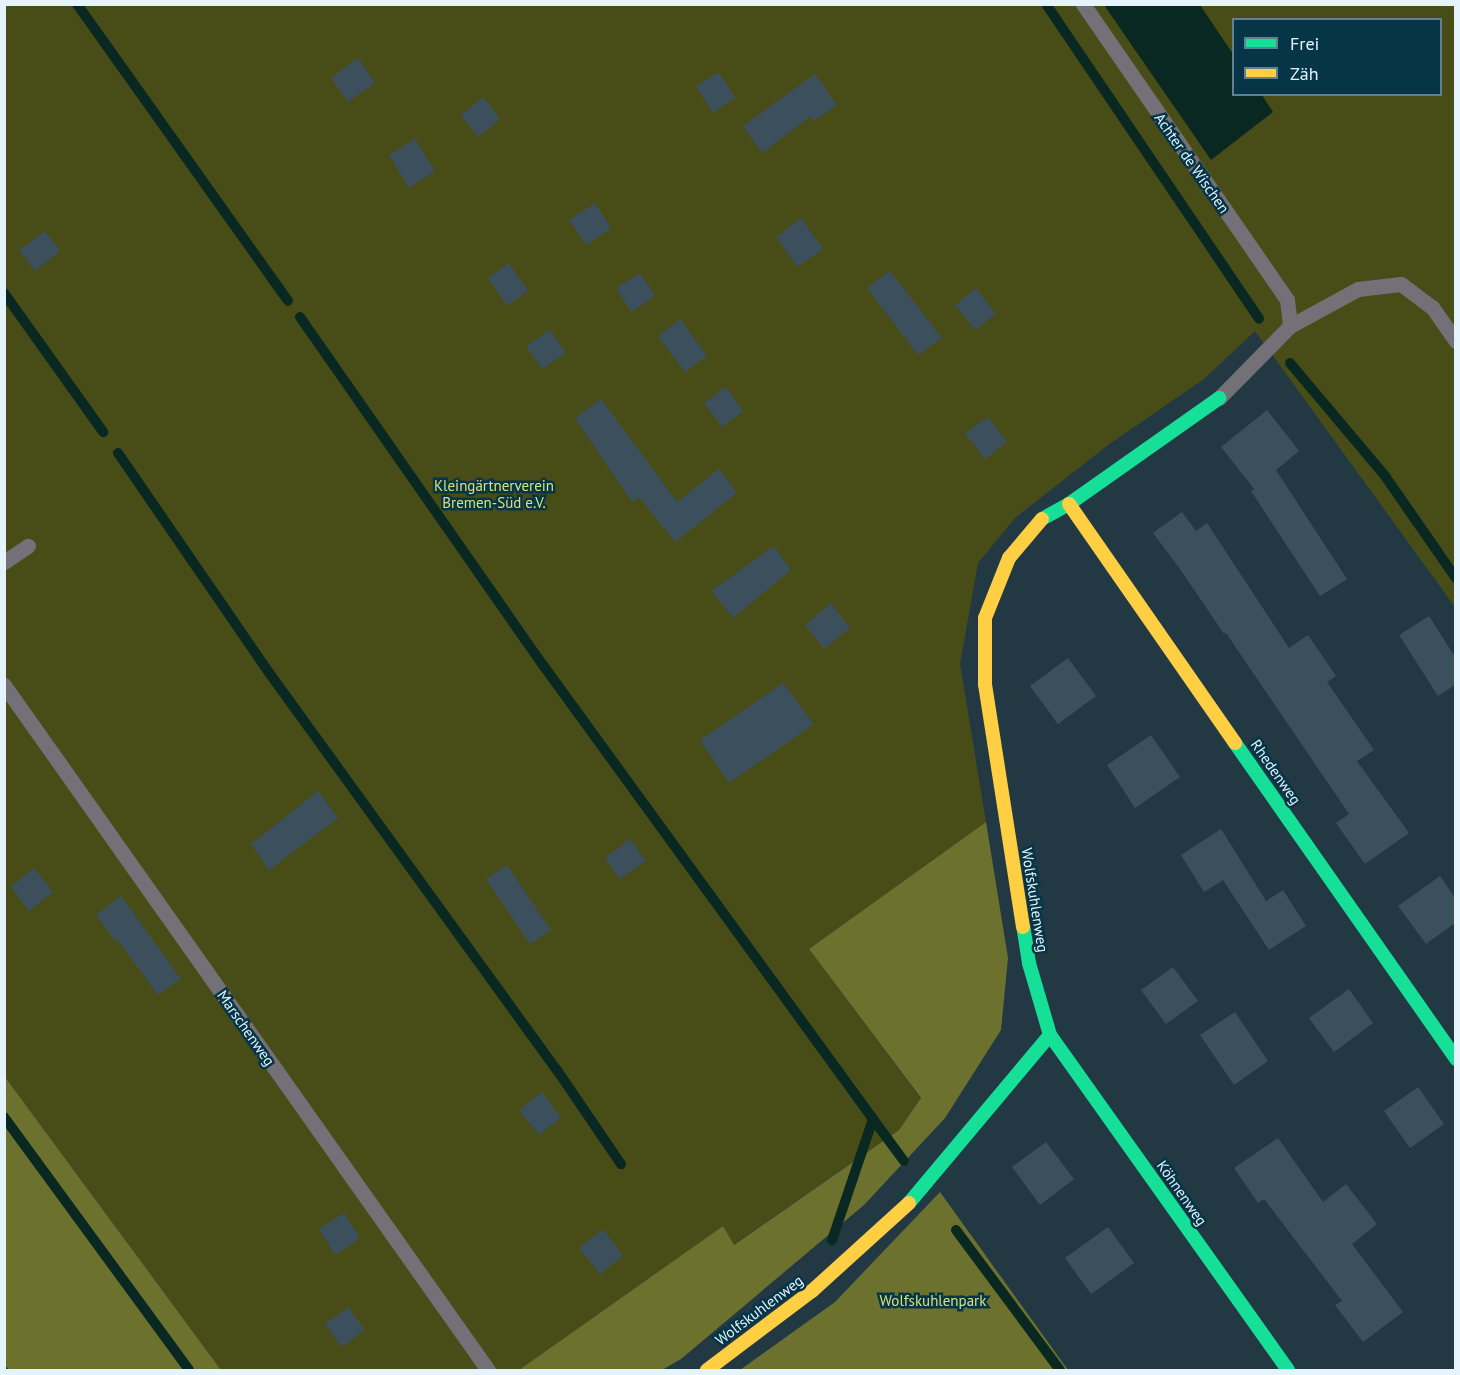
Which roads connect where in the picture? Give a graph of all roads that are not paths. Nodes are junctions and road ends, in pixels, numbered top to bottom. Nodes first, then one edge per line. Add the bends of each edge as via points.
1 (1083, 4) edge
2 (1290, 326) junction
3 (1455, 341) edge
4 (1220, 398) joint
5 (1069, 504) junction
6 (28, 546) dead end
7 (4, 562) edge
8 (4, 685) edge
9 (1050, 1035) junction
10 (1455, 1059) edge
11 (488, 1371) edge
12 (707, 1371) edge
13 (1288, 1371) edge

1 - 2 lane, Achter de Wischen via 1287,300
2 - 3 lane via 1358,289 1401,284 1432,307
2 - 4 lane
4 - 5 street, Wolfskuhlenweg
5 - 9 street, Wolfskuhlenweg via 1042,519 1009,558 985,618 985,684 994,750 1029,963
5 - 10 street, Rhedenweg
6 - 7 lane
8 - 11 lane, Marschenweg
9 - 12 street, Wolfskuhlenweg via 906,1206 812,1291
9 - 13 street, Köhnenweg

